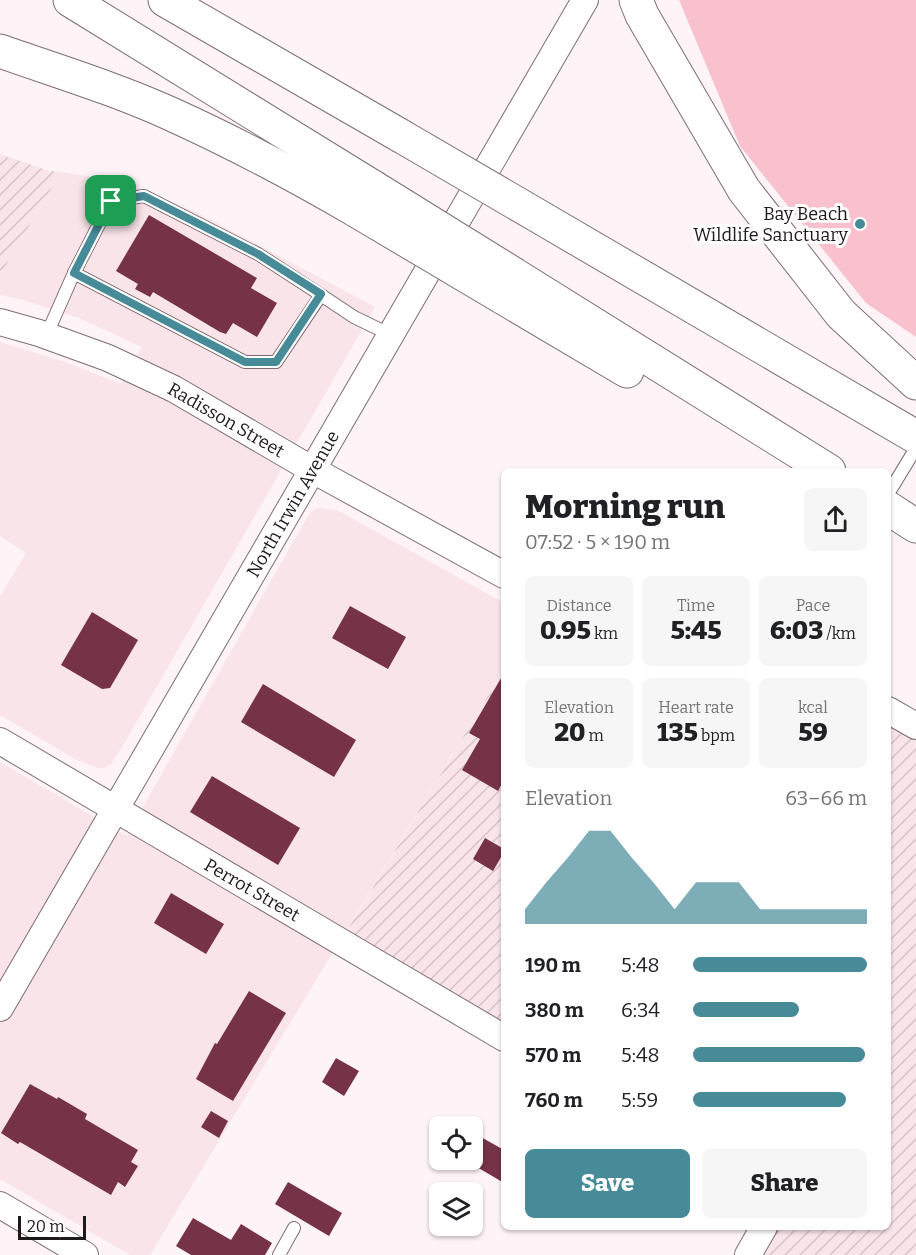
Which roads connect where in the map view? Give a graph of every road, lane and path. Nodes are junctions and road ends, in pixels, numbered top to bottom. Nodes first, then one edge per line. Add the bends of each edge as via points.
1 (70, 0) edge
2 (165, 0) edge
3 (585, 0) edge
4 (639, 7) edge
5 (0, 51) edge
6 (365, 199) junction
7 (74, 273) junction
8 (508, 286) junction
9 (321, 294) junction
10 (0, 322) edge
11 (391, 335) junction
12 (46, 336) junction
13 (916, 383) edge
14 (916, 436) edge
15 (916, 448) edge
16 (809, 468) edge
17 (824, 468) edge
18 (312, 470) junction
19 (891, 489) edge
20 (891, 510) edge
21 (916, 526) edge
22 (501, 573) edge
23 (891, 712) edge
24 (916, 726) edge
25 (0, 741) edge
26 (115, 809) junction
27 (0, 1008) edge
28 (501, 1036) edge
29 (0, 1205) edge
30 (294, 1228) dead end
31 (762, 1230) edge
32 (85, 1255) edge
33 (279, 1255) edge
34 (748, 1255) edge

1 - 6 highway
2 - 14 highway, bridge
3 - 11 street, North Irwin Avenue
4 - 13 highway via 744,190 841,314
5 - 6 highway via 114,90 291,173
6 - 8 highway, bridge
7 - 9 lane via 245,362 276,362
7 - 9 lane via 111,201 144,196 258,254
7 - 12 lane
8 - 16 highway via 691,409
8 - 17 highway
9 - 11 lane via 354,317
10 - 12 street, Radisson Street
11 - 18 street, North Irwin Avenue
12 - 18 street, Radisson Street via 108,358 174,389
15 - 19 lane
18 - 22 street, Radisson Street
18 - 26 street, North Irwin Avenue
20 - 21 highway
23 - 24 street
25 - 26 street, Perrot Street
26 - 27 street, North Irwin Avenue
26 - 28 street, Perrot Street
29 - 32 street
30 - 33 lane
31 - 34 street

